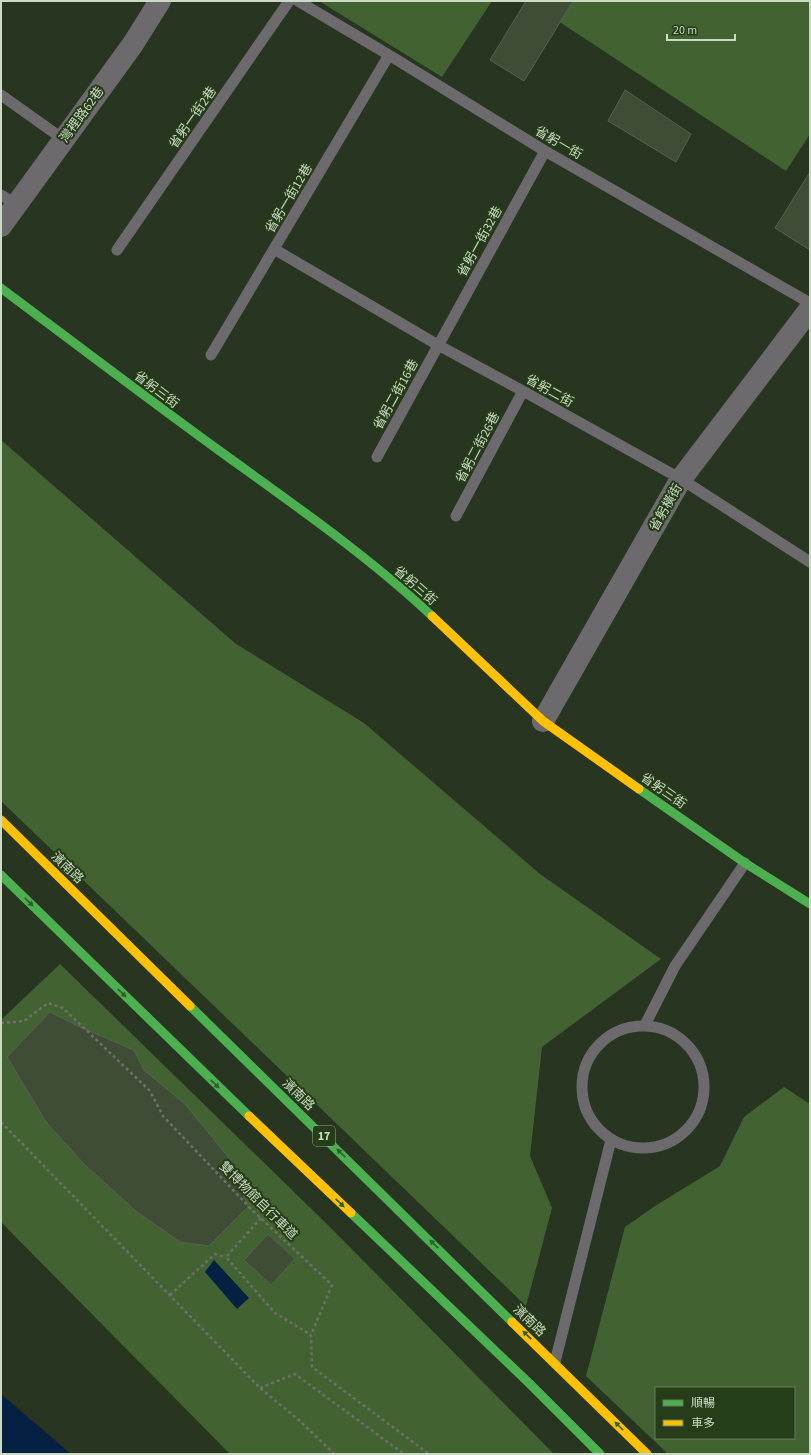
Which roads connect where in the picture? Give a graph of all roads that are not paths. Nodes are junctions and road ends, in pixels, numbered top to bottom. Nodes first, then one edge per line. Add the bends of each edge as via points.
1 (160, 1) edge
2 (289, 1) edge
3 (298, 1) edge
4 (389, 55) junction
5 (1, 95) edge
6 (63, 138) junction
7 (545, 151) junction
8 (8, 200) edge
9 (1, 226) edge
10 (274, 249) junction
11 (117, 250) dead end
12 (1, 288) edge
13 (810, 303) edge
14 (810, 309) edge
15 (438, 345) junction
16 (211, 355) dead end
17 (523, 391) junction
18 (377, 457) dead end
19 (681, 479) junction
20 (456, 516) dead end
21 (810, 562) edge
22 (543, 721) junction
23 (1, 820) edge
24 (745, 863) junction
25 (1, 875) edge
26 (810, 904) edge
27 (645, 1025) junction
28 (610, 1140) junction
29 (555, 1362) junction
30 (600, 1454) edge
31 (647, 1454) edge

1 - 6 street, 灣裡路62巷 via 133,44
2 - 11 lane, 省躬一街2巷
3 - 4 lane, 省躬一街
4 - 7 lane, 省躬一街
4 - 10 lane, 省躬一街12巷
5 - 6 lane
6 - 8 street, 灣裡路62巷
7 - 13 lane, 省躬一街
7 - 15 lane, 省躬一街32巷
8 - 9 street, 灣裡路62巷
10 - 15 lane, 省躬二街
10 - 16 lane, 省躬一街12巷
12 - 22 main road, 省躬三街 via 195,434 319,523 403,589
14 - 19 street, 省躬橫街
15 - 17 lane, 省躬二街
15 - 18 lane, 省躬二街16巷
17 - 19 lane, 省躬二街
17 - 20 lane, 省躬二街26巷
19 - 21 lane, 省躬二街
19 - 22 street, 省躬橫街
22 - 24 main road, 省躬三街
29 -> 23 main road, 濱南路 / 17
24 - 26 main road, 省躬三街
24 - 27 lane via 675,966
25 -> 30 main road
27 - 28 lane via 622,1028 594,1048 581,1080 587,1114
27 - 28 lane via 681,1037 698,1057 705,1083 701,1110 686,1132 663,1146 636,1149
28 - 29 lane
31 -> 29 main road, 濱南路 / 17

